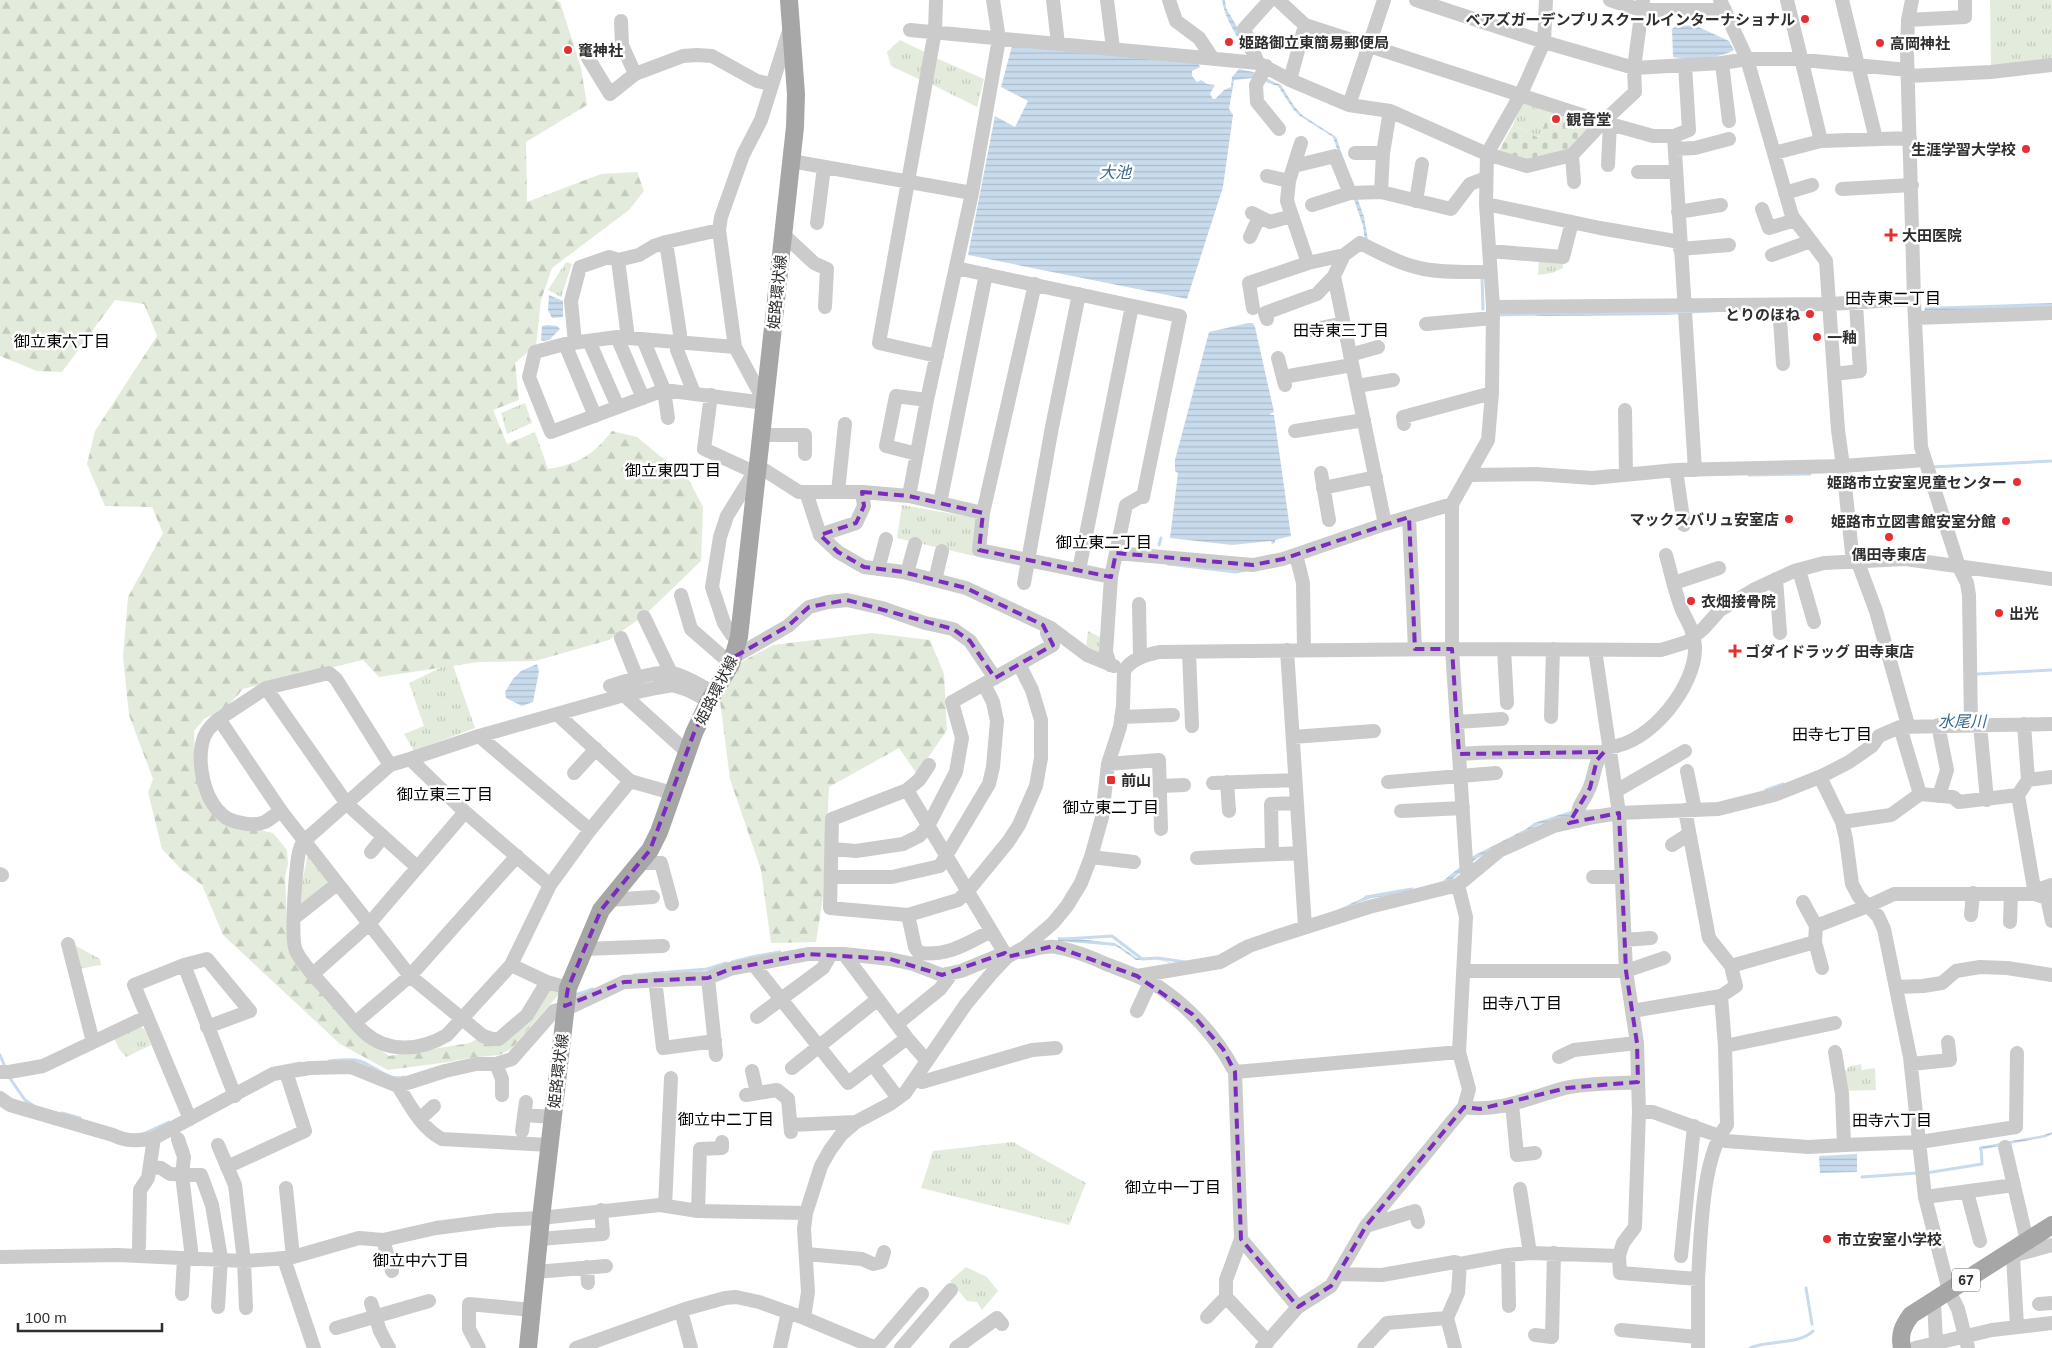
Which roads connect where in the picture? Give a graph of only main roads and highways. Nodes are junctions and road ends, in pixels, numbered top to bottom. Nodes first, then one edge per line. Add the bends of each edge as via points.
1 (789, 0) edge
2 (2052, 1225) edge
3 (528, 1348) edge
4 (1902, 1348) edge

1 - 3 main road, 姫路環状線 via 796,94 795,127 739,637 732,661 687,752 659,832 641,863 600,910 567,997
2 - 4 main road, 67 via 2007,1257 1911,1315 1901,1330

